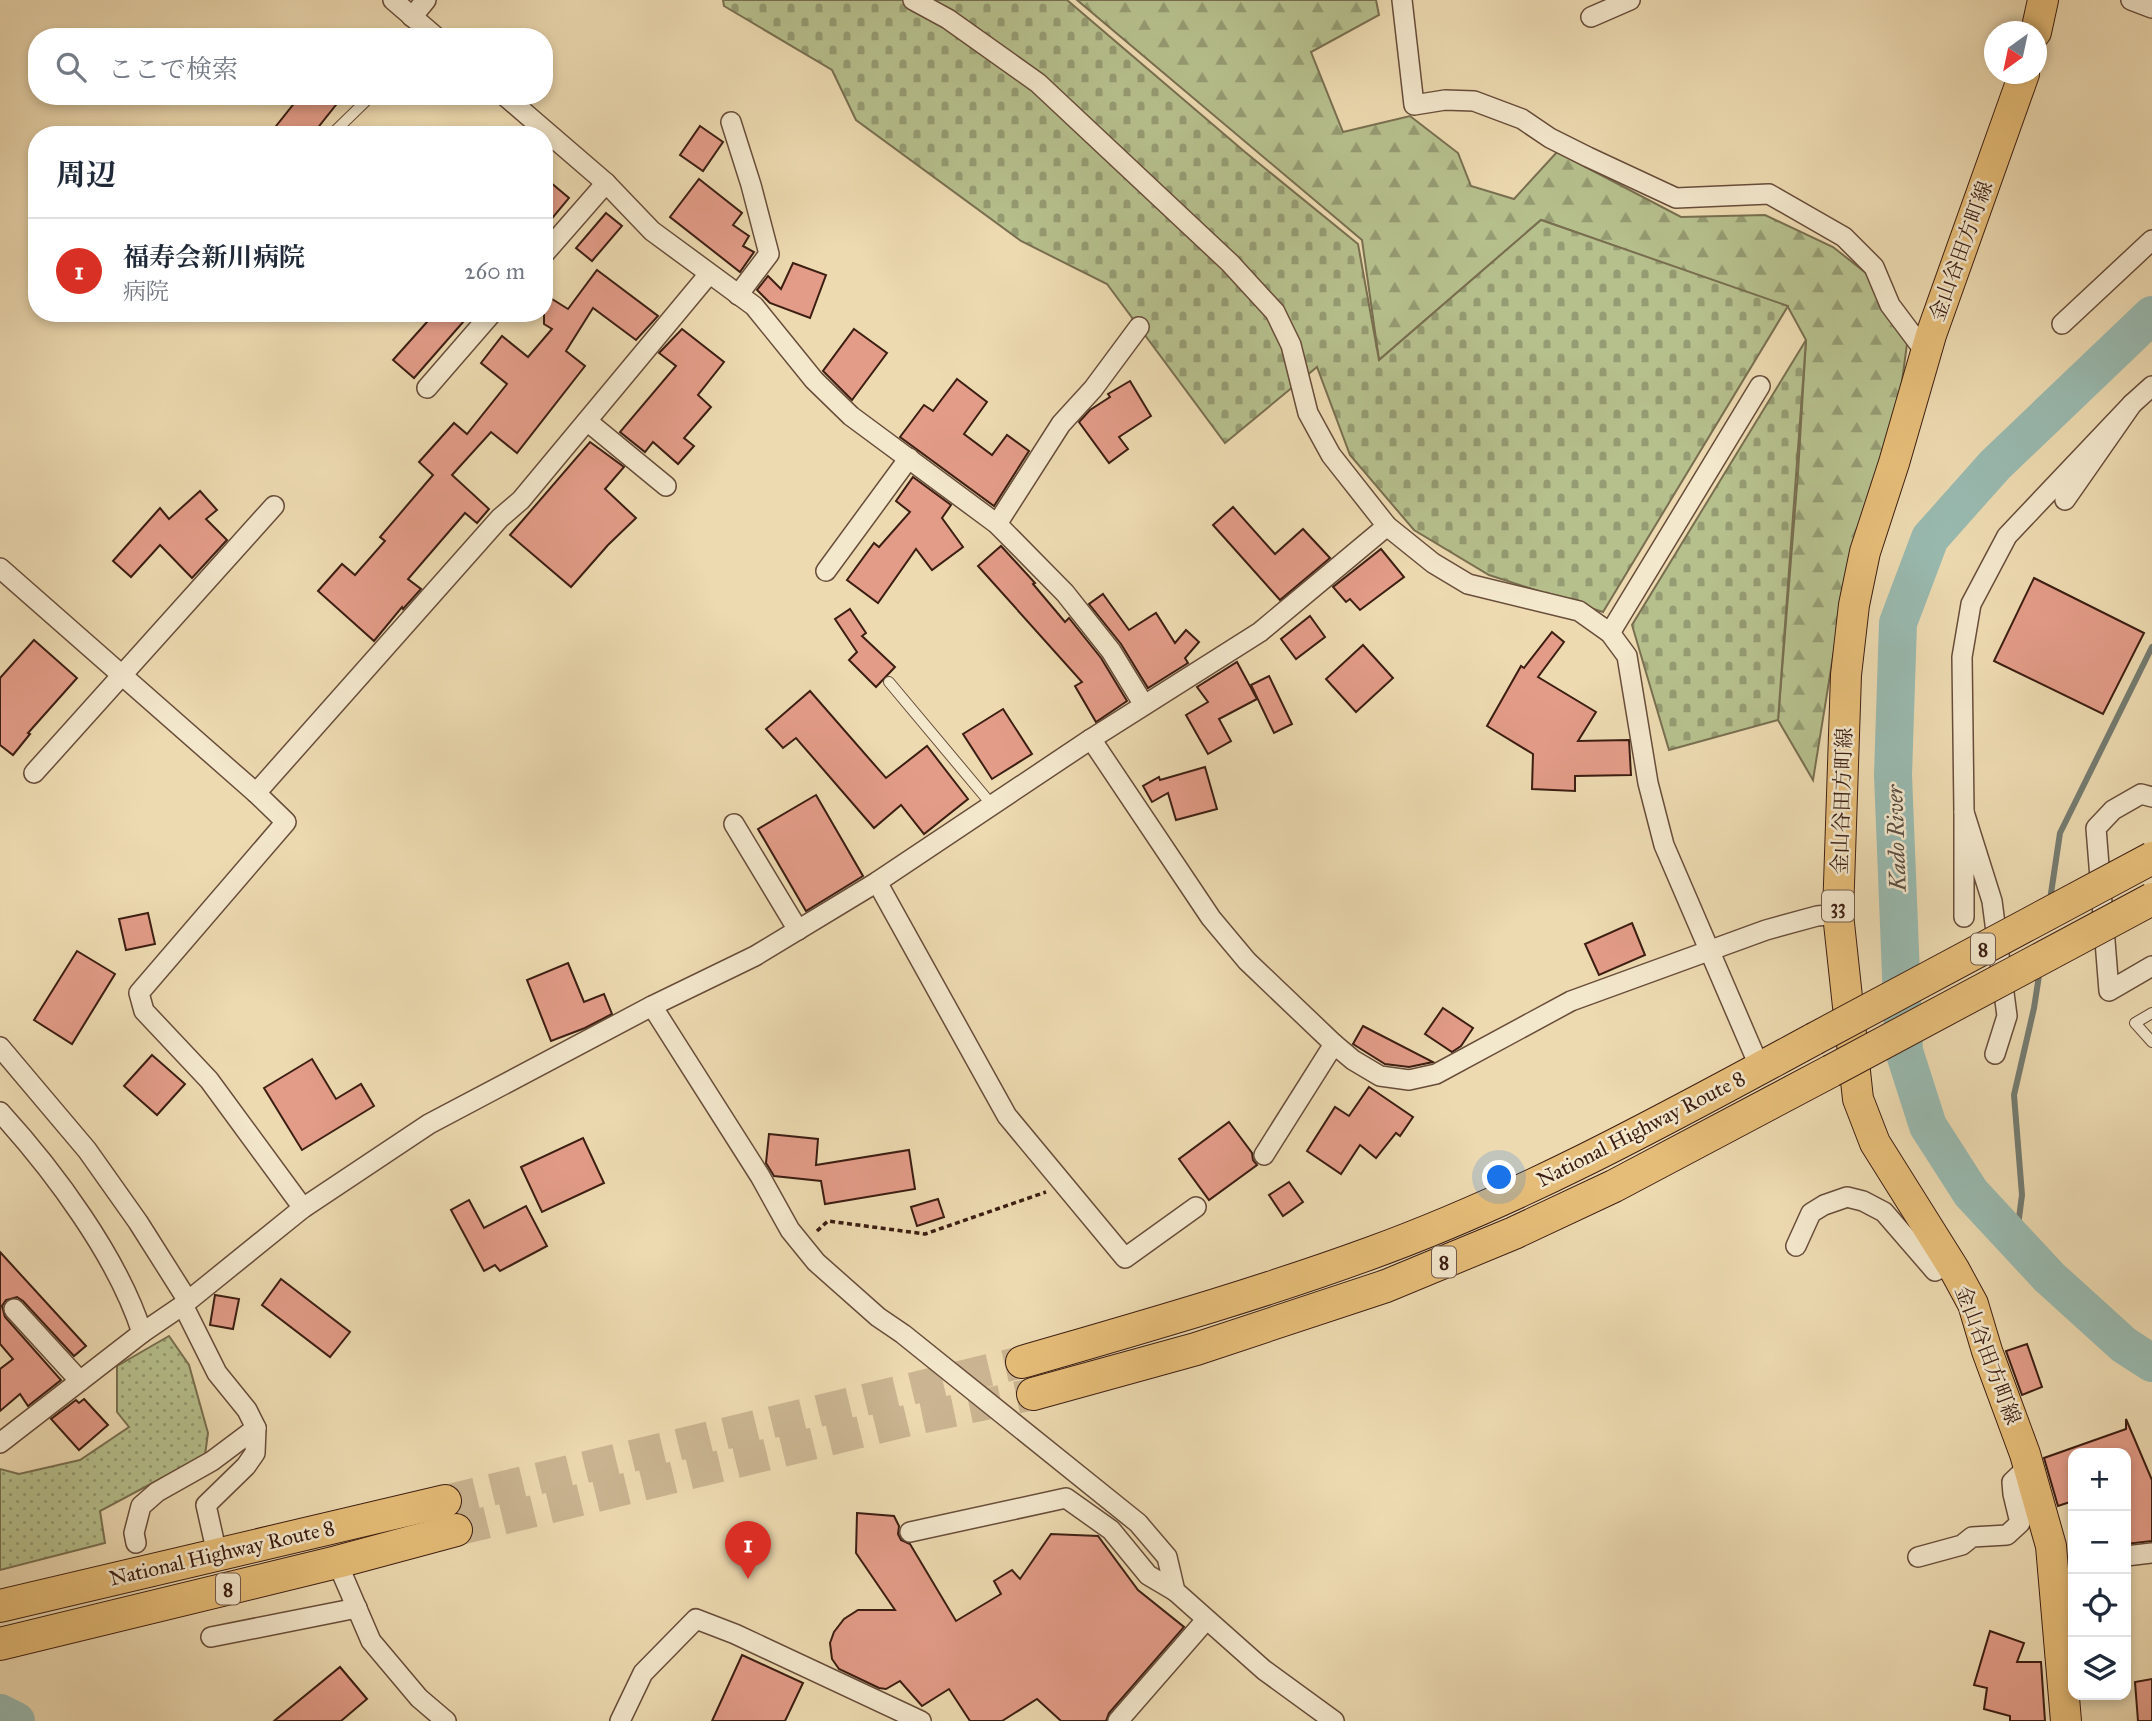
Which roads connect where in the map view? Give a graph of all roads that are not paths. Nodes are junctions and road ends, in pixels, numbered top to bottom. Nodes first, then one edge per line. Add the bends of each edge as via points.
1 (393, 0) edge
2 (426, 0) edge
3 (913, 0) edge
4 (1402, 0) edge
5 (1630, 0) edge
6 (2043, 0) edge
7 (2131, 0) edge
8 (2152, 8) edge
9 (1591, 16) dead end
10 (412, 17) junction
11 (2038, 21) edge
12 (425, 28) edge
13 (2020, 84) edge
14 (362, 105) edge
15 (516, 105) edge
16 (730, 122) dead end
17 (340, 126) edge
18 (540, 126) edge
19 (553, 137) edge
20 (607, 183) junction
21 (2152, 240) edge
22 (553, 244) edge
23 (709, 274) junction
24 (738, 295) junction
25 (484, 322) edge
26 (2063, 324) dead end
27 (1139, 327) dead end
28 (1926, 353) junction
29 (1760, 386) dead end
30 (2152, 386) edge
31 (427, 388) dead end
32 (2132, 404) junction
33 (587, 421) junction
34 (909, 458) junction
35 (666, 486) dead end
36 (2064, 500) dead end
37 (274, 506) dead end
38 (997, 524) junction
39 (1387, 526) junction
40 (0, 568) edge
41 (826, 571) dead end
42 (1610, 633) junction
43 (121, 674) junction
44 (889, 682) dead end
45 (1144, 705) junction
46 (1091, 739) junction
47 (34, 774) dead end
48 (256, 793) junction
49 (2152, 796) edge
50 (992, 805) junction
51 (1964, 811) junction
52 (734, 824) dead end
53 (2152, 858) edge
54 (877, 882) junction
55 (2152, 899) edge
56 (1838, 914) junction
57 (1964, 918) dead end
58 (798, 930) junction
59 (1711, 951) junction
60 (2152, 966) edge
61 (652, 1006) junction
62 (2152, 1013) edge
63 (2152, 1042) edge
64 (1334, 1044) junction
65 (0, 1047) edge
66 (1995, 1054) dead end
67 (1760, 1068) junction
68 (0, 1112) edge
69 (1264, 1155) dead end
70 (1196, 1207) dead end
71 (303, 1208) junction
72 (1796, 1246) dead end
73 (1951, 1264) junction
74 (186, 1303) junction
75 (14, 1309) dead end
76 (142, 1333) junction
77 (1022, 1362) tunnel mouth
78 (80, 1381) junction
79 (1033, 1394) tunnel mouth
80 (256, 1428) junction
81 (0, 1443) edge
82 (2029, 1466) junction
83 (910, 1532) dead end
84 (136, 1543) dead end
85 (2152, 1553) edge
86 (217, 1554) junction
87 (2131, 1555) edge
88 (1918, 1557) dead end
89 (337, 1562) junction
90 (2063, 1563) edge
91 (1175, 1591) junction
92 (0, 1606) edge
93 (357, 1608) junction
94 (1206, 1620) junction
95 (211, 1637) dead end
96 (0, 1644) edge
97 (1328, 1719) edge
98 (446, 1721) edge
99 (620, 1721) edge
100 (921, 1721) edge
101 (1118, 1721) edge
102 (2066, 1721) edge

1 - 10 street
2 - 10 street
3 - 39 street via 948,19 1038,83 1230,263 1275,312 1291,345 1308,413 1331,455
4 - 28 street via 1414,105 1474,101 1522,119 1550,138 1676,198 1769,194 1844,237 1874,267 1890,305
5 - 9 street
6 - 11 main road
7 - 8 street
10 - 12 street
13 - 28 main road, 金山谷田方町線 / 33
14 - 17 lane
15 - 18 street
16 - 24 street via 769,254
19 - 20 street
20 - 22 street
20 - 23 street via 652,231
21 - 26 street
23 - 24 street
23 - 33 street
24 - 34 street via 754,306 850,416
25 - 31 street
27 - 38 street via 1061,424
28 - 56 main road, 金山谷田方町線 / 33 via 1864,552 1854,605 1846,676
29 - 42 street
30 - 32 street
32 - 36 street
32 - 51 street via 2007,536 1971,604 1962,657
33 - 35 street
33 - 48 street
34 - 38 street
34 - 41 street
37 - 43 street
38 - 45 street via 1065,593 1111,651
39 - 42 street via 1468,584 1579,611
39 - 45 street via 1260,632
40 - 43 street
42 - 59 street via 1627,656 1648,783 1664,845
43 - 47 street
43 - 48 street
44 - 50 lane
45 - 46 street
46 - 50 street
46 - 64 street via 1211,918 1247,961
48 - 71 street via 286,822 139,993 144,1011 209,1080
49 - 60 street via 2141,794 2113,810 2096,828 2109,991
50 - 54 street
51 - 57 street
51 - 66 street via 1994,914 2007,1016
52 - 58 street
53 - 67 highway, National Highway Route 8 / 8, bridge
54 - 58 street
54 - 70 street via 1007,1116 1125,1258
55 - 79 highway, National Highway Route 8 / 8, bridge via 1614,1186 1514,1233 1385,1286 1196,1349
56 - 59 street via 1766,930
56 - 73 main road, 金山谷田方町線 / 33 via 1858,1099 1875,1143
58 - 61 street
59 - 64 street via 1571,1001 1436,1074 1409,1080 1380,1076
59 - 67 street
61 - 71 street via 429,1124
61 - 91 street via 790,1230 816,1262 878,1317 1138,1523 1167,1557
62 - 63 lane via 2135,1023
64 - 69 street
65 - 74 street via 87,1150 138,1222
67 - 77 highway, National Highway Route 8 / 8 via 1598,1154 1372,1253 1192,1313
68 - 76 street via 45,1164 104,1251 134,1307
71 - 74 street
72 - 73 street via 1811,1213 1847,1197 1884,1212 1935,1272
73 - 82 main road, 金山谷田方町線 / 33 via 1973,1304
74 - 76 street
74 - 80 street via 217,1373
75 - 78 street
76 - 78 street
78 - 81 street
80 - 84 street via 141,1506
80 - 86 street via 255,1453 205,1504
82 - 88 street via 2012,1482 2020,1523 2015,1530 2007,1535 1972,1537 1962,1545
82 - 90 main road, 金山谷田方町線 / 33 via 2051,1546
83 - 91 street via 1066,1498 1111,1530 1148,1576
85 - 87 street
86 - 89 highway, National Highway Route 8 / 8 via 450,1515
86 - 92 highway, National Highway Route 8 / 8
89 - 93 street
89 - 96 highway, National Highway Route 8 / 8
90 - 102 main road, 金山谷田方町線 / 33
91 - 94 street
93 - 95 street
93 - 98 street via 371,1641 419,1698
94 - 97 street
94 - 101 street
99 - 100 street via 643,1673 696,1619

